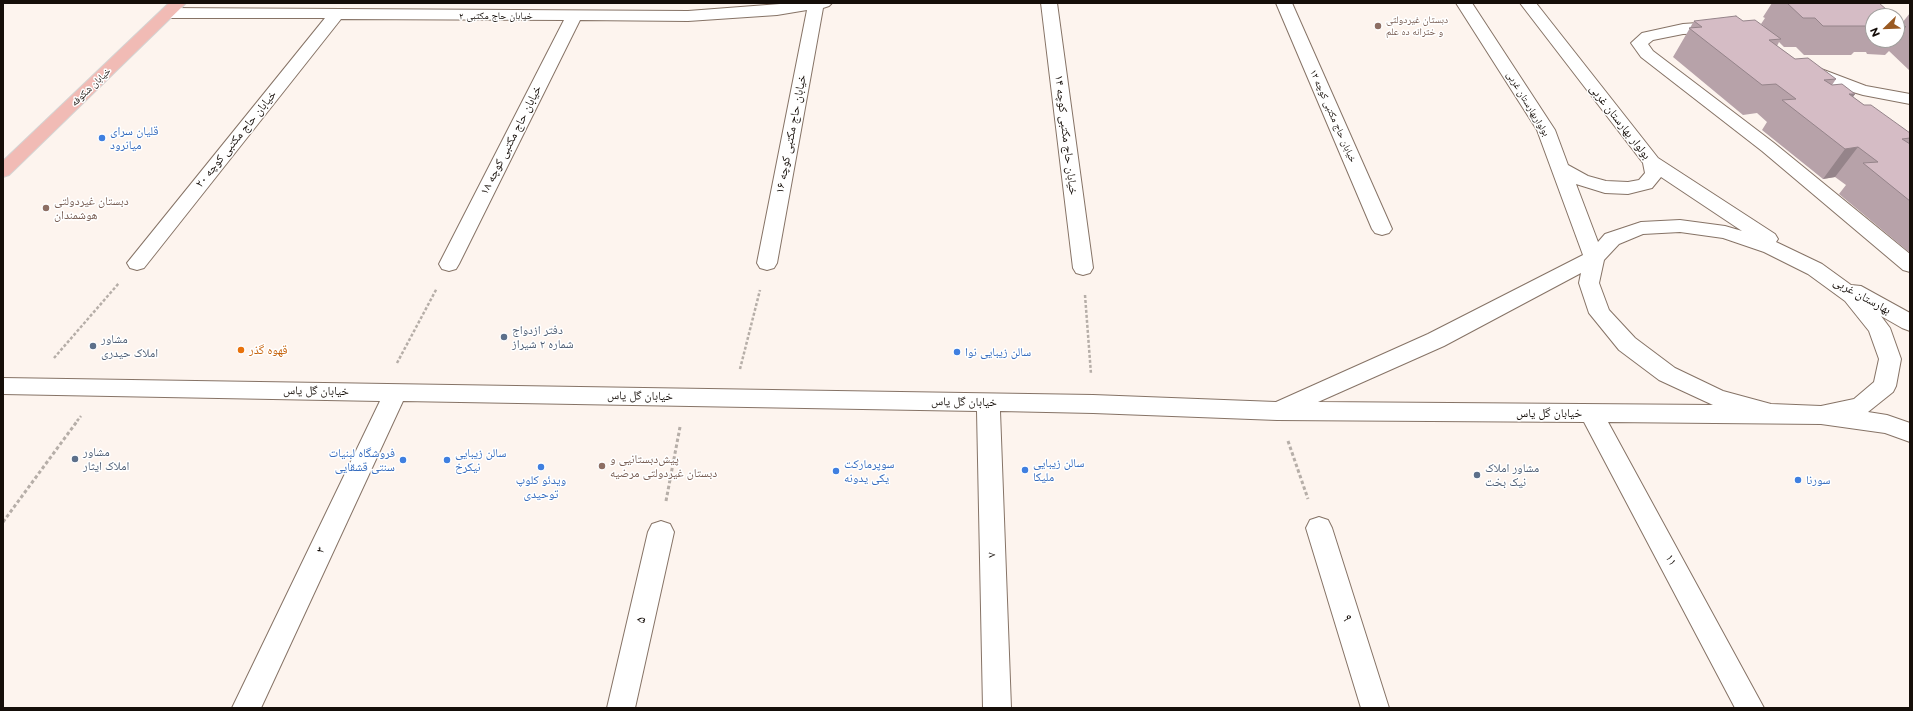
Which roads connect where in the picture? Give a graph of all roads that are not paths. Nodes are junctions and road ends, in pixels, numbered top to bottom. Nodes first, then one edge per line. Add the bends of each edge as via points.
1 (323, 3) edge
2 (436, 3) edge
3 (1049, 3) edge
4 (1284, 3) edge
5 (1464, 3) edge
6 (1528, 3) edge
7 (819, 4) edge
8 (173, 8) edge
9 (630, 10) edge
10 (313, 15) junction
11 (336, 15) junction
12 (427, 16) junction
13 (574, 16) junction
14 (1733, 32) edge
15 (1792, 62) edge
16 (1910, 99) edge
17 (1652, 162) junction
18 (1562, 169) junction
19 (3, 171) edge
20 (1382, 229) dead end
21 (1594, 258) junction
22 (137, 263) road end
23 (449, 264) road end
24 (767, 264) road end
25 (1910, 265) edge
26 (1083, 268) road end
27 (1814, 269) junction
28 (1910, 323) edge
29 (3, 386) edge
30 (389, 392) junction
31 (988, 403) junction
32 (1277, 411) junction
33 (1591, 413) junction
34 (1821, 415) junction
35 (1910, 433) edge
36 (1319, 528) road end
37 (661, 532) road end
38 (246, 708) edge
39 (621, 708) edge
40 (997, 708) edge
41 (1374, 708) edge
42 (1750, 708) edge

1 - 10 street
2 - 12 street
3 - 26 street, خیابان حاج مکتبی کوچه ۱۴
4 - 20 street, خیابان حاج مکتبی کوچه ۱۲
5 - 18 street, بولواربهارستان غربی via 1546,130
6 - 17 street, بولوار بهارستان غربی
7 - 9 street, خیابان حاج مکتبی ۲ via 777,10 688,16
7 - 24 street, خیابان حاج مکتبی کوچه ۱۶
8 - 10 street, خیابان حاج مکتبی ۲
8 - 19 main road, خیابان شکوفه
9 - 13 street, خیابان حاج مکتبی ۲
10 - 11 street, خیابان حاج مکتبی ۲
11 - 12 street, خیابان حاج مکتبی ۲
11 - 22 street, خیابان حاج مکتبی کوچه ۲۰
12 - 13 street, خیابان حاج مکتبی ۲
13 - 23 street, خیابان حاج مکتبی کوچه ۱۸
14 - 25 street via 1713,27 1683,29 1648,36 1639,43 1647,54 1768,148
15 - 16 street via 1832,80 1863,90
17 - 18 street via 1654,174 1646,184 1628,188 1605,187 1587,182
17 - 27 street, بولوار بهارستان غربی
18 - 21 street, بولواربهارستان غربی
21 - 27 street via 1612,239 1641,228 1680,226 1724,232 1744,238 1771,247
21 - 32 street, خیابان گل یاس via 1436,340
21 - 34 street via 1589,283 1600,313 1627,344 1667,374 1718,398 1771,413
27 - 28 street, بهارستان غربی
27 - 34 street via 1852,296 1879,328 1890,359 1884,386 1861,406
29 - 30 street, خیابان گل یاس
30 - 31 street, خیابان گل یاس
30 - 38 street, ۳
31 - 32 street, خیابان گل یاس
31 - 40 street, ۷
32 - 33 street, خیابان گل یاس
33 - 34 street, خیابان گل یاس
33 - 42 street, ۱۱
34 - 35 street via 1887,424
36 - 41 street, ۹
37 - 39 street, ۵

